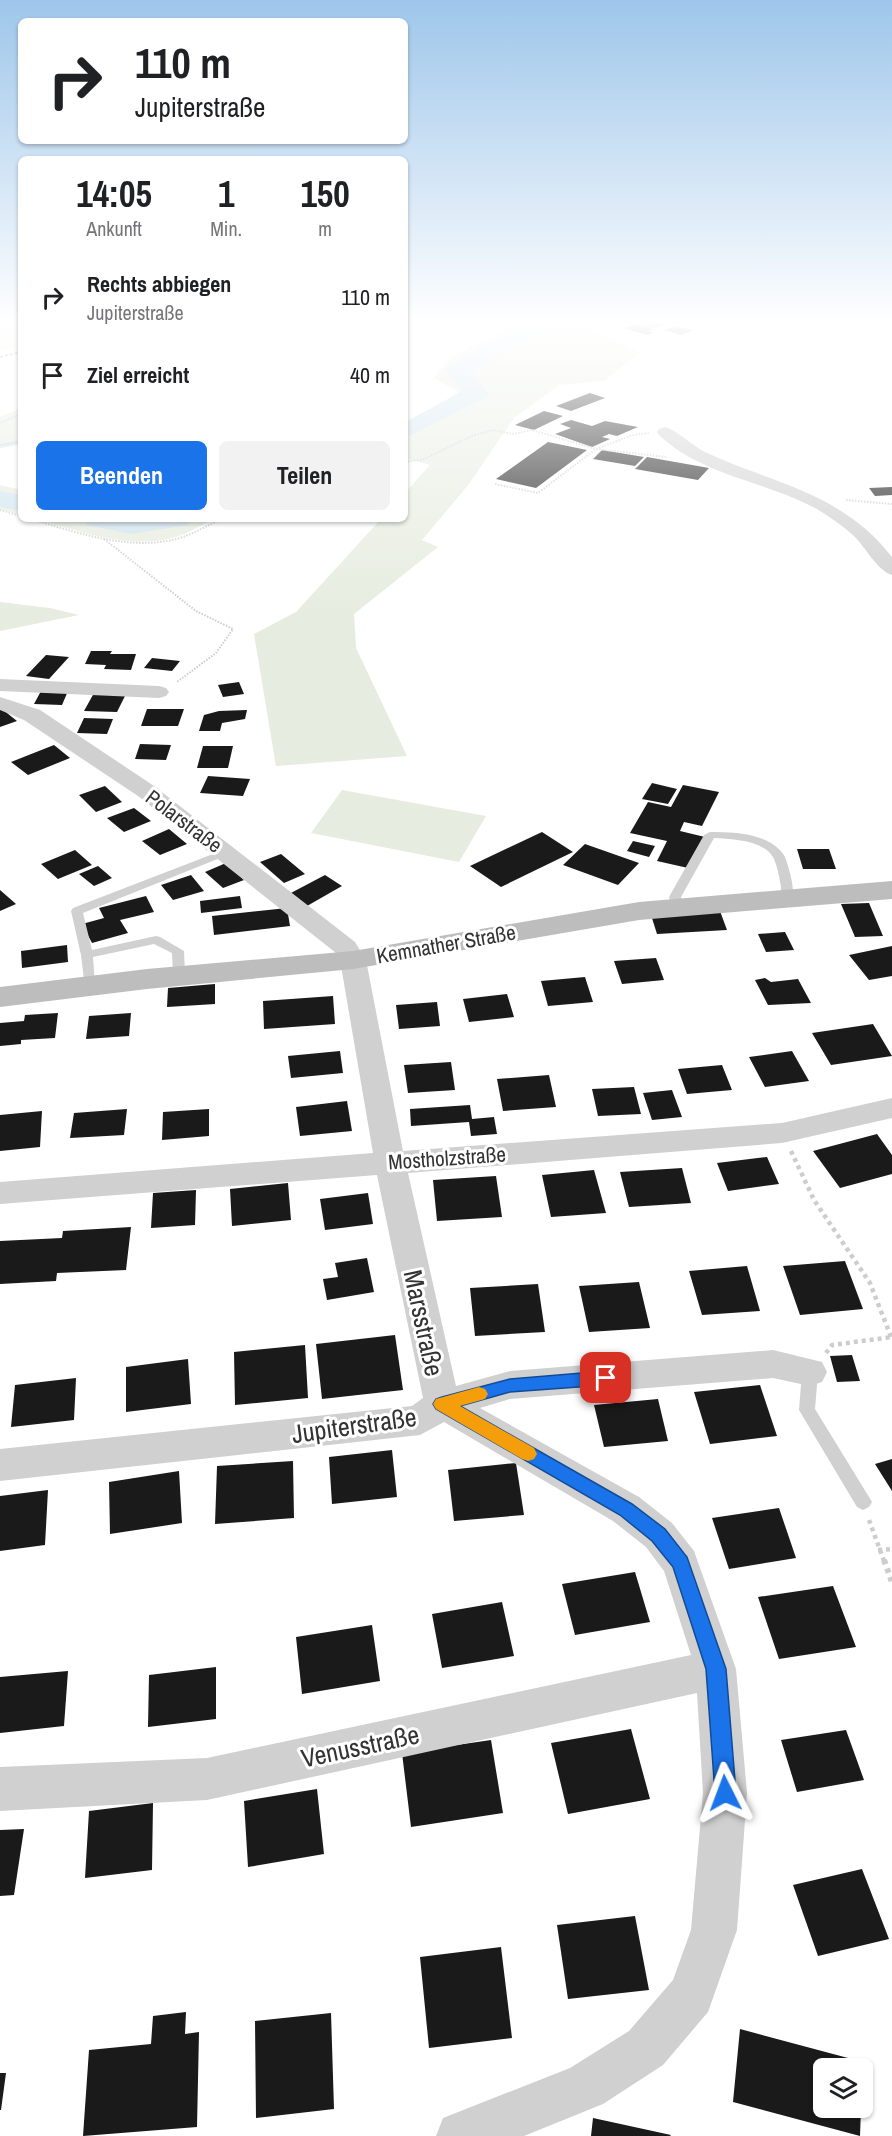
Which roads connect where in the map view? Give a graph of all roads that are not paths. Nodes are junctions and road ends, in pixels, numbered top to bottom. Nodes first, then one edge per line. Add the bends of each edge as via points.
1 (665, 432) road end
2 (892, 569) edge
3 (0, 685) edge
4 (159, 692) road end
5 (0, 703) edge
6 (226, 852) junction
7 (892, 890) edge
8 (786, 898) junction
9 (677, 907) junction
10 (87, 955) junction
11 (353, 960) junction
12 (179, 975) junction
13 (89, 985) junction
14 (0, 997) edge
15 (892, 1108) edge
16 (390, 1162) junction
17 (0, 1193) edge
18 (810, 1372) joint
19 (442, 1404) junction
20 (0, 1465) edge
21 (863, 1502) road end
22 (716, 1669) junction
23 (0, 1790) edge
24 (461, 2136) edge

1 - 2 street via 702,458 801,493 840,514 878,549
3 - 4 street
5 - 6 street, Polarstraße via 33,715 146,791
6 - 10 lane via 77,911
6 - 11 street, Polarstraße via 346,948
7 - 8 main road, Kemnather Straße
8 - 9 main road, Kemnather Straße
8 - 9 lane via 788,889 779,856 767,846 728,835 710,835 675,897
9 - 11 main road, Kemnather Straße
10 - 12 lane via 156,940 178,951
10 - 13 lane
11 - 12 main road, Kemnather Straße
11 - 16 street, Marsstraße
12 - 13 main road, Kemnather Straße
13 - 14 main road, Kemnather Straße
15 - 16 street, Mostholzstraße via 782,1133
16 - 17 street, Mostholzstraße
16 - 19 street, Marsstraße
18 - 19 street, Jupiterstraße via 773,1364 522,1384
18 - 21 lane via 807,1410
19 - 20 street, Jupiterstraße via 420,1420
19 - 22 street, Marsstraße via 626,1509 659,1535 680,1563
22 - 23 street, Venusstraße via 207,1779
22 - 24 street, Marsstraße via 725,1793 720,1862 714,1930 691,1995 646,2048 586,2086

